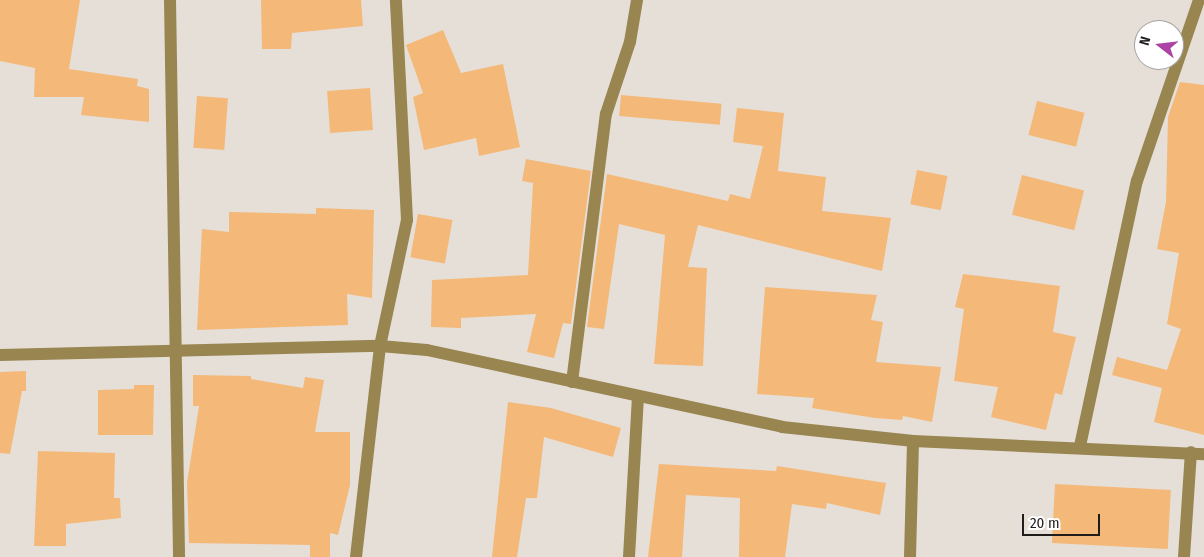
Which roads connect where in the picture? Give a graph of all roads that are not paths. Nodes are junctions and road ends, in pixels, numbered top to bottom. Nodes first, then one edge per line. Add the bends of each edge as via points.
1 (170, 0) edge
2 (396, 0) edge
3 (637, 0) edge
4 (1199, 0) edge
5 (380, 346) junction
6 (173, 348) junction
7 (0, 354) edge
8 (572, 382) junction
9 (638, 396) junction
10 (913, 441) junction
11 (1080, 446) junction
12 (1191, 452) junction
13 (1204, 454) edge
14 (179, 557) edge
15 (356, 557) edge
16 (629, 557) edge
17 (910, 557) edge
18 (1184, 557) edge

1 - 6 street
2 - 5 street via 407,220
3 - 8 street via 630,42 606,114
4 - 11 street via 1137,182
5 - 6 street
5 - 8 street via 427,350
5 - 15 street
6 - 7 street
6 - 14 street
8 - 9 street
9 - 10 street via 782,428
9 - 16 street
10 - 11 street
10 - 17 street
11 - 12 street
12 - 13 street
12 - 18 street

